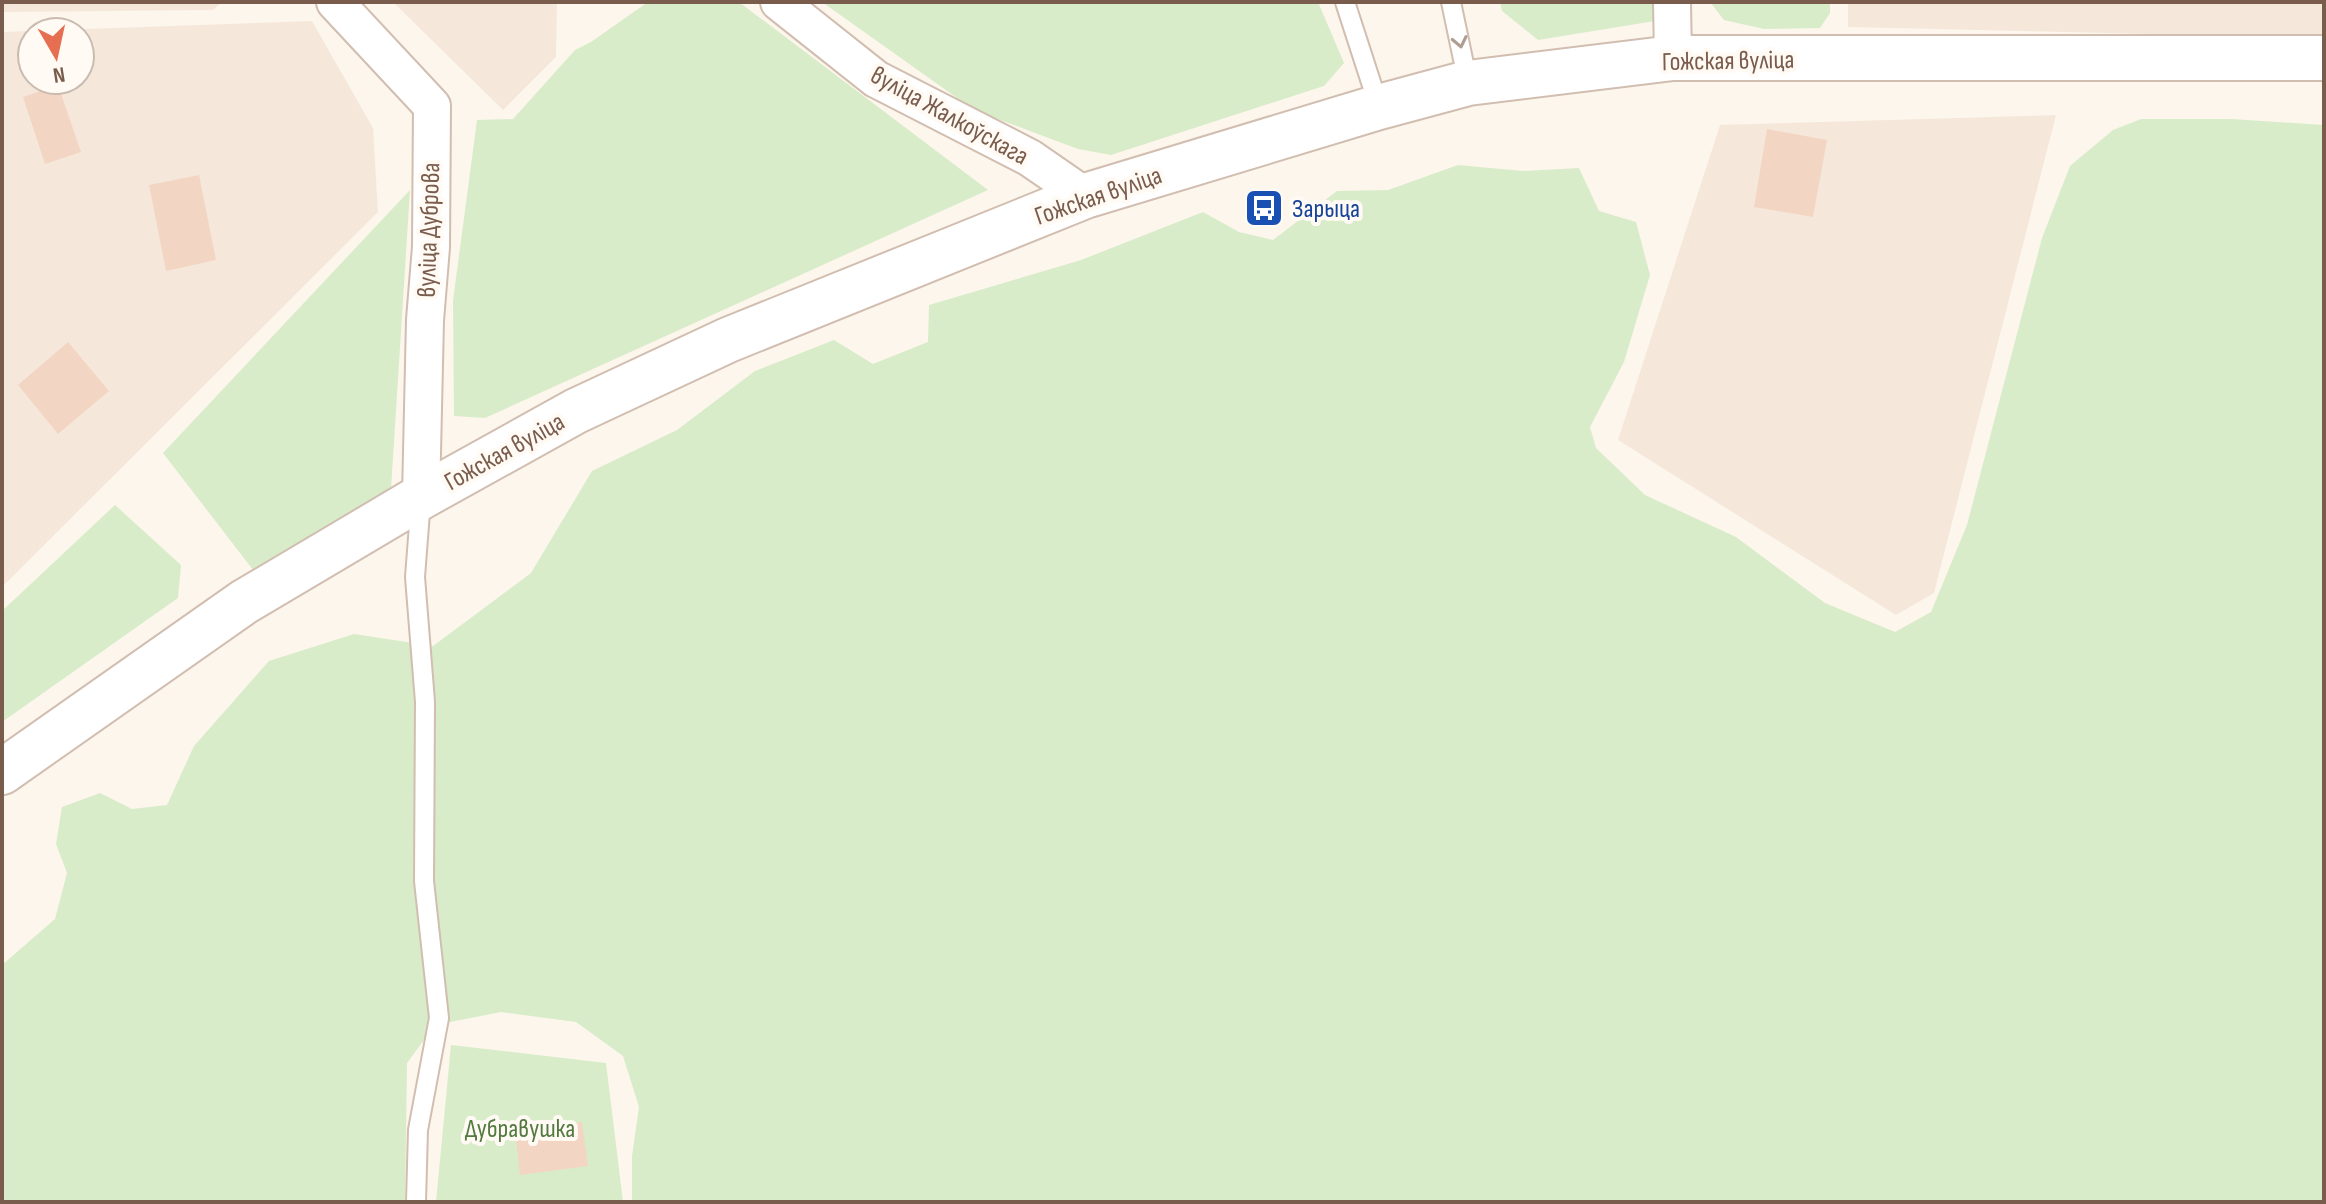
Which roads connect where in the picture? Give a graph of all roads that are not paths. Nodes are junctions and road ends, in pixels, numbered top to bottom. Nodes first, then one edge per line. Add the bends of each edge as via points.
1 (335, 2) edge
2 (779, 2) edge
3 (1345, 2) edge
4 (1451, 2) edge
5 (1672, 2) edge
6 (1673, 58) junction
7 (2324, 58) edge
8 (1468, 83) junction
9 (1379, 107) junction
10 (1085, 196) junction
11 (421, 497) junction
12 (2, 772) edge
13 (416, 1202) edge

1 - 11 street, вуліца Дуброва via 432,106
2 - 10 street, вуліца Жалкоўскага via 876,79 1030,158
3 - 9 lane
4 -> 8 lane
5 - 6 street
6 - 7 street, Гожская вуліца
6 - 8 street, Гожская вуліца
8 - 9 street, Гожская вуліца
9 - 10 street, Гожская вуліца
10 - 11 street, Гожская вуліца via 728,340 576,411
11 - 12 street, Гожская вуліца via 244,602
11 - 13 lane via 415,577 425,702 424,881 439,1018 418,1130

